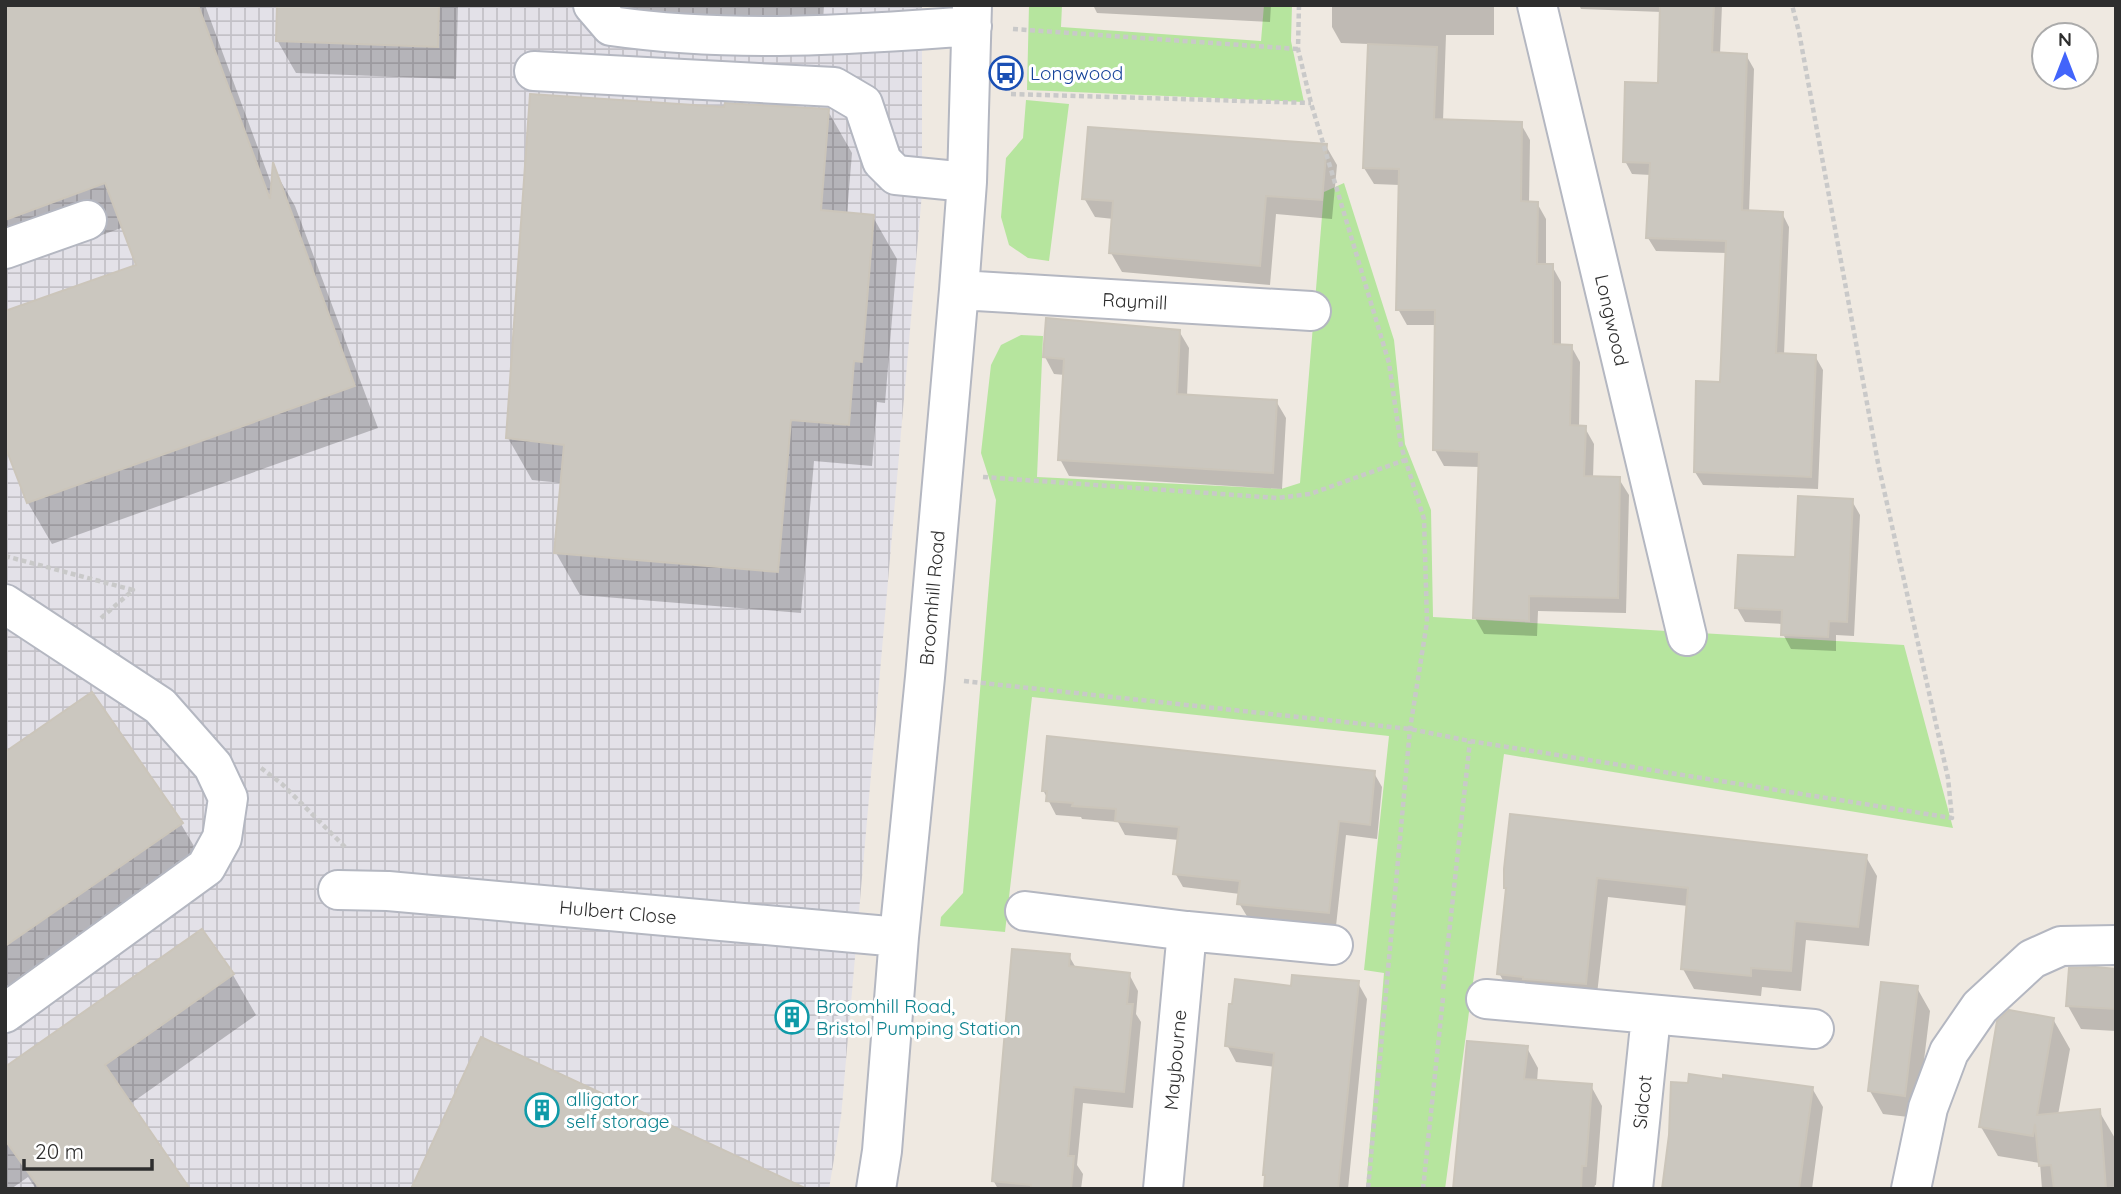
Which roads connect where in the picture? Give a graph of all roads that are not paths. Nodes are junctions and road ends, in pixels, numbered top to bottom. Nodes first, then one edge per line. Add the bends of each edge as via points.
1 (593, 5) edge
2 (1537, 5) edge
3 (972, 16) edge
4 (534, 71) dead end
5 (967, 182) junction
6 (87, 220) dead end
7 (5, 249) edge
8 (958, 290) junction
9 (1311, 311) dead end
10 (5, 604) edge
11 (1687, 636) dead end
12 (338, 890) dead end
13 (1025, 911) dead end
14 (1187, 931) junction
15 (899, 937) junction
16 (1333, 945) dead end
17 (2116, 945) edge
18 (1486, 999) dead end
19 (5, 1013) edge
20 (1651, 1016) junction
21 (1814, 1029) dead end
22 (876, 1189) edge
23 (1163, 1189) edge
24 (1633, 1189) edge
25 (1911, 1189) edge

1 - 3 street via 611,26 650,32 813,37
2 - 11 street, Longwood
3 - 5 street, Broomhill Road
4 - 5 street via 834,87 863,104 882,161 895,174
5 - 8 street, Broomhill Road
6 - 7 street
8 - 9 street, Raymill
8 - 15 street, Broomhill Road
10 - 19 street via 160,706 213,766 228,798 222,838 206,867
12 - 15 street, Hulbert Close
13 - 14 street
14 - 16 street
14 - 23 street, Maybourne
15 - 22 street, Broomhill Road
17 - 25 street via 2051,950 2032,959 1980,1007 1949,1052 1928,1108
18 - 20 street
20 - 21 street
20 - 24 street, Sidcot

